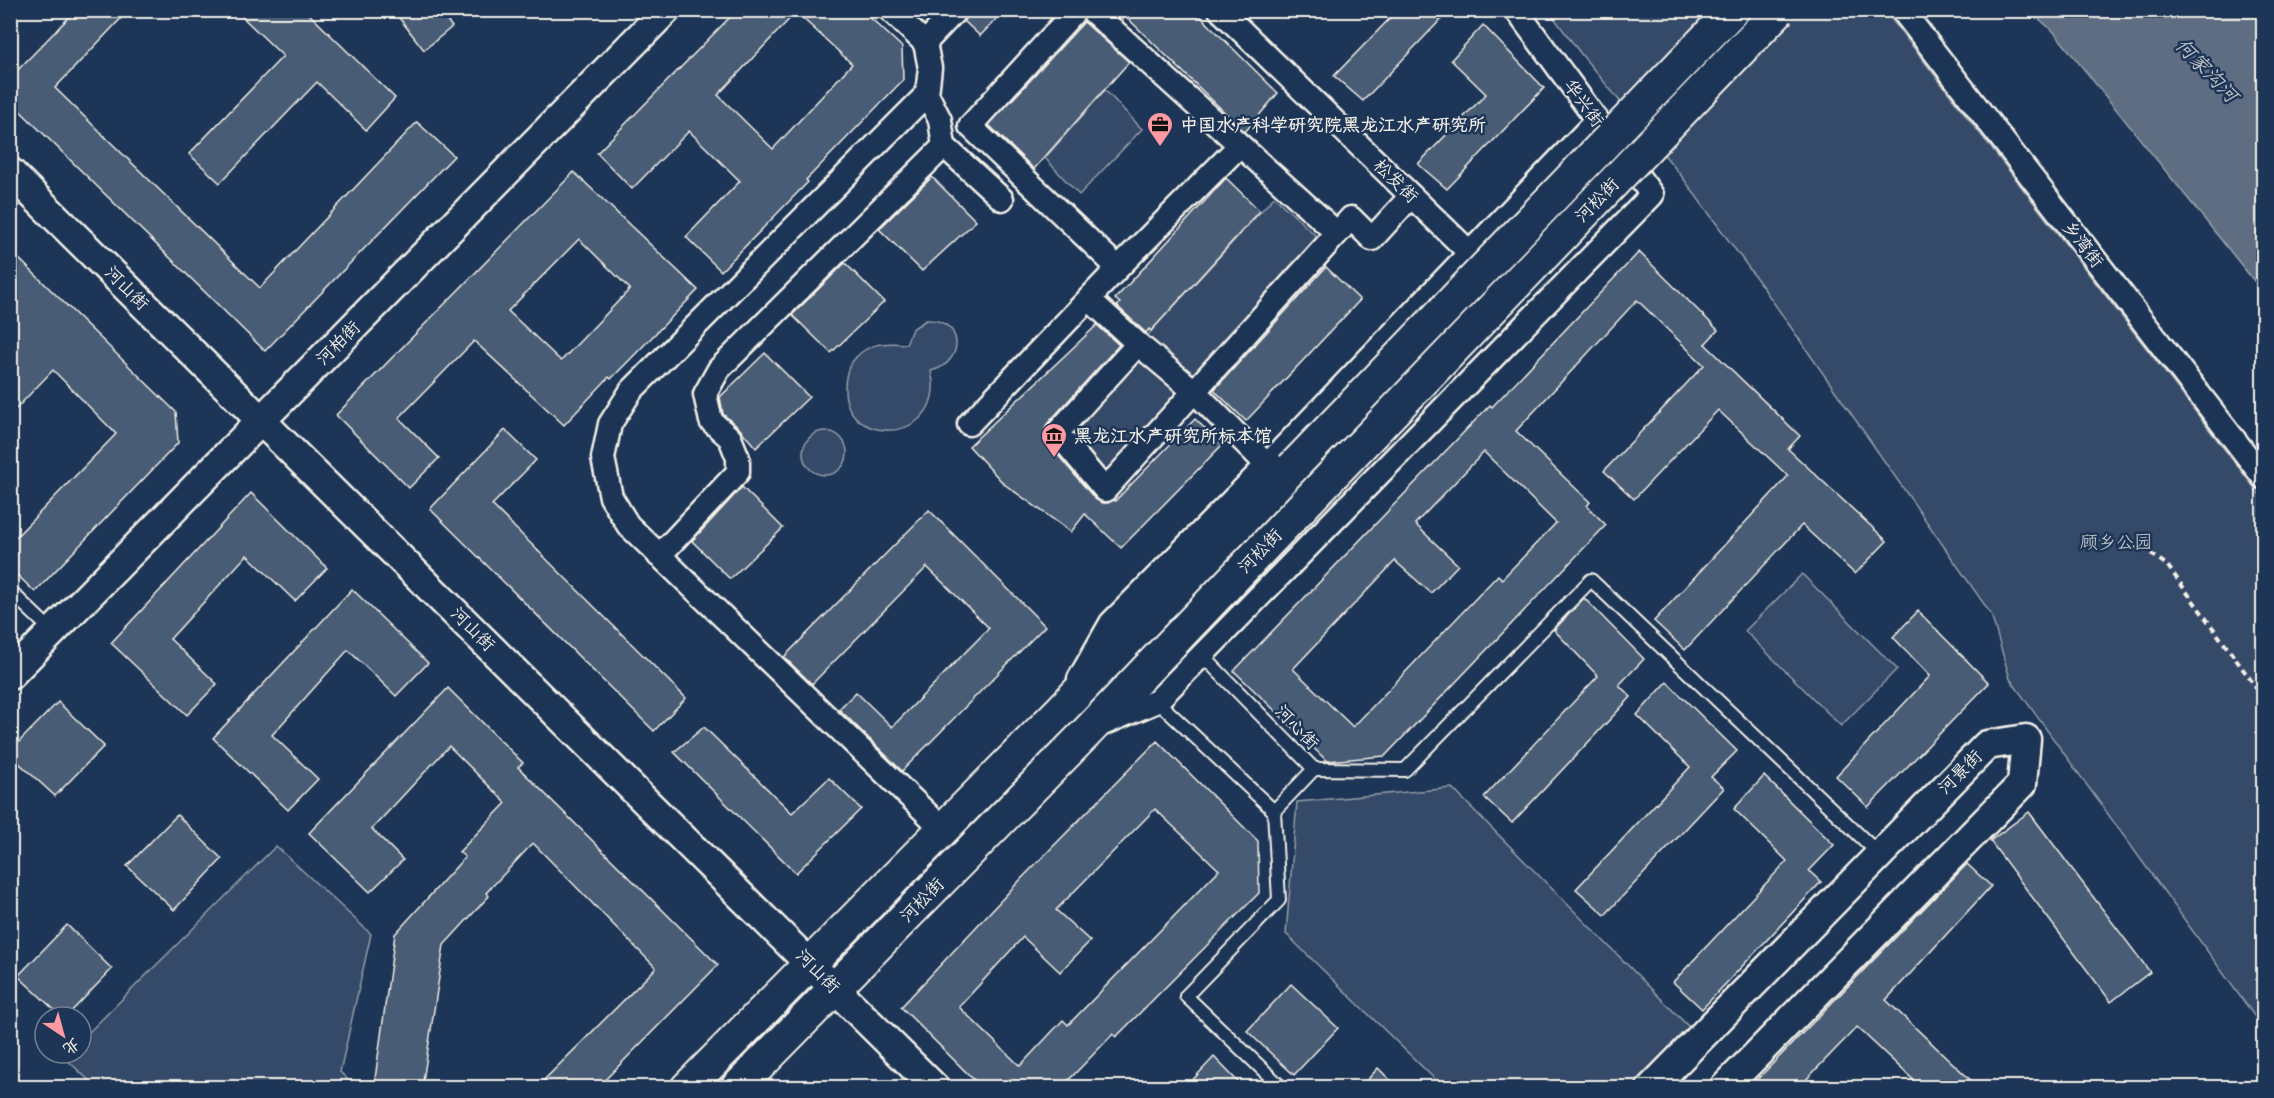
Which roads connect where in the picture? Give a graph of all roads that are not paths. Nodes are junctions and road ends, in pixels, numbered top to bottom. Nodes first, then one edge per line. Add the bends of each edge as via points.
1 (666, 10) edge
2 (890, 10) edge
3 (956, 10) edge
4 (1076, 10) edge
5 (1091, 10) edge
6 (1220, 10) edge
7 (1516, 10) edge
8 (1732, 10) edge
9 (1779, 10) edge
10 (1902, 10) edge
11 (925, 43) junction
12 (927, 94) junction
13 (1597, 120) junction
14 (944, 146) junction
15 (1239, 146) junction
16 (10, 172) edge
17 (1411, 196) junction
18 (1002, 199) dead end
19 (1328, 225) dead end
20 (1469, 252) junction
21 (1118, 268) junction
22 (1089, 299) junction
23 (1138, 344) junction
24 (1194, 391) junction
25 (262, 421) junction
26 (969, 424) dead end
27 (1279, 466) junction
28 (2264, 478) edge
29 (659, 556) junction
30 (10, 591) edge
31 (53, 632) junction
32 (1202, 655) junction
33 (10, 675) edge
34 (1157, 700) junction
35 (1089, 730) junction
36 (1314, 770) junction
37 (1274, 812) junction
38 (942, 828) junction
39 (1879, 854) junction
40 (811, 964) junction
41 (835, 989) junction
42 (687, 1088) edge
43 (737, 1088) edge
44 (935, 1088) edge
45 (1282, 1088) edge
46 (1651, 1088) edge
47 (1724, 1088) edge

1 - 25 street, 河柏街
2 - 11 street
3 - 11 street
4 - 21 street via 970,126
5 - 15 street
6 - 17 street, 松发街
7 - 13 street, 华兴街
8 - 27 main road, 河松街, bridge
9 - 35 main road, 河松街, bridge
10 - 28 street, 乡湾街
11 - 12 street via 930,68
12 - 14 street via 940,120
12 - 29 street via 631,391 610,424 603,458 611,496 628,525
13 - 20 street
13 - 32 street, 华兴街 via 1652,195
14 - 18 street
14 - 29 street via 719,369 705,394 711,420 730,438 738,458 738,472
15 - 19 street
15 - 21 street
16 - 25 street, 河山街
17 - 20 street, 松发街
17 - 24 street via 1372,239 1352,218
20 - 27 street
21 - 22 street
22 - 23 street
22 - 26 street
23 - 24 street
23 - 24 street via 1057,434 1105,490
24 - 27 street
25 - 31 street, 河柏街
25 - 40 street, 河山街
27 - 38 main road, 河松街 via 1061,710
29 - 38 street
30 - 31 lane
31 - 33 street, 河柏街
32 - 34 street
32 - 36 lane, 河心街
34 - 35 street
34 - 37 lane
35 - 41 main road, 河松街
36 - 37 lane, 河心街
36 - 39 lane via 1405,770 1591,580
37 - 45 lane via 1279,900 1186,996
38 - 40 main road, 河松街
39 - 46 street, 河景街
39 - 47 street, 河景街 via 1987,745 2026,739 2022,784
40 - 41 street, 河山街
40 - 42 main road, 河松街
41 - 43 main road, 河松街
41 - 44 street, 河山街

